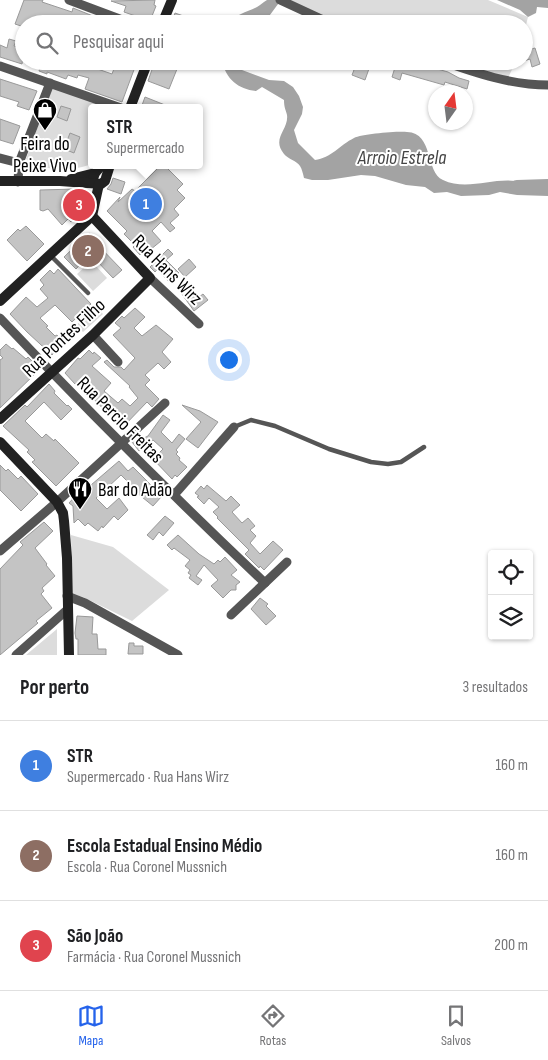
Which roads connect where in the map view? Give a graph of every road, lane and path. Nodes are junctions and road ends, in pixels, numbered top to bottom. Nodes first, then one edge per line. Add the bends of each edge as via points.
1 (69, 0) edge
2 (172, 0) edge
3 (80, 2) edge
4 (284, 2) edge
5 (111, 15) edge
6 (166, 15) edge
7 (312, 15) edge
8 (0, 66) edge
9 (145, 70) edge
10 (468, 70) edge
11 (50, 83) junction
12 (548, 85) edge
13 (109, 104) edge
14 (132, 104) edge
15 (0, 158) edge
16 (19, 163) junction
17 (99, 176) edge
18 (0, 181) edge
19 (60, 181) junction
20 (18, 182) junction
21 (81, 183) junction
22 (97, 199) junction
23 (92, 216) junction
24 (50, 255) junction
25 (150, 278) junction
26 (88, 293) dead end
27 (0, 302) edge
28 (0, 318) edge
29 (199, 324) dead end
30 (93, 334) junction
31 (118, 362) dead end
32 (51, 372) junction
33 (165, 403) dead end
34 (0, 420) edge
35 (234, 426) joint
36 (0, 442) edge
37 (121, 443) junction
38 (424, 447) dead end
39 (174, 495) junction
40 (56, 502) junction
41 (0, 551) edge
42 (287, 562) dead end
43 (265, 583) junction
44 (67, 596) junction
45 (68, 609) junction
46 (230, 616) dead end
47 (16, 655) edge
48 (69, 655) edge
49 (178, 655) edge

1 - 3 street
2 - 6 main road
3 - 5 street
4 - 7 street
8 - 11 street
9 - 14 main road
10 - 12 street via 513,82
11 - 13 street
11 - 16 street
15 - 16 street
16 - 20 street
17 - 19 main road
17 - 21 main road
17 - 22 main road
18 - 20 main road
19 - 20 main road
19 - 21 main road
21 - 22 main road via 92,189
22 - 23 main road
23 - 24 main road
23 - 25 main road, Rua Hans Wirz
24 - 26 lane
24 - 27 main road
25 - 29 street, Rua Hans Wirz
25 - 30 main road, Rua Pontes Filho
28 - 32 street, Rua Percio Freitas
30 - 31 street
30 - 32 main road, Rua Pontes Filho
32 - 34 main road, Rua Pontes Filho
32 - 37 street, Rua Percio Freitas
33 - 37 street
35 - 38 lane via 251,420 276,426 329,449 388,464 401,462
35 - 39 street
36 - 40 main road
37 - 39 street, Rua Percio Freitas
37 - 40 street
39 - 43 street, Rua Percio Freitas
40 - 41 street
40 - 44 main road via 64,521
42 - 43 street
43 - 46 street
44 - 45 main road
44 - 49 street
45 - 47 street
45 - 48 main road

